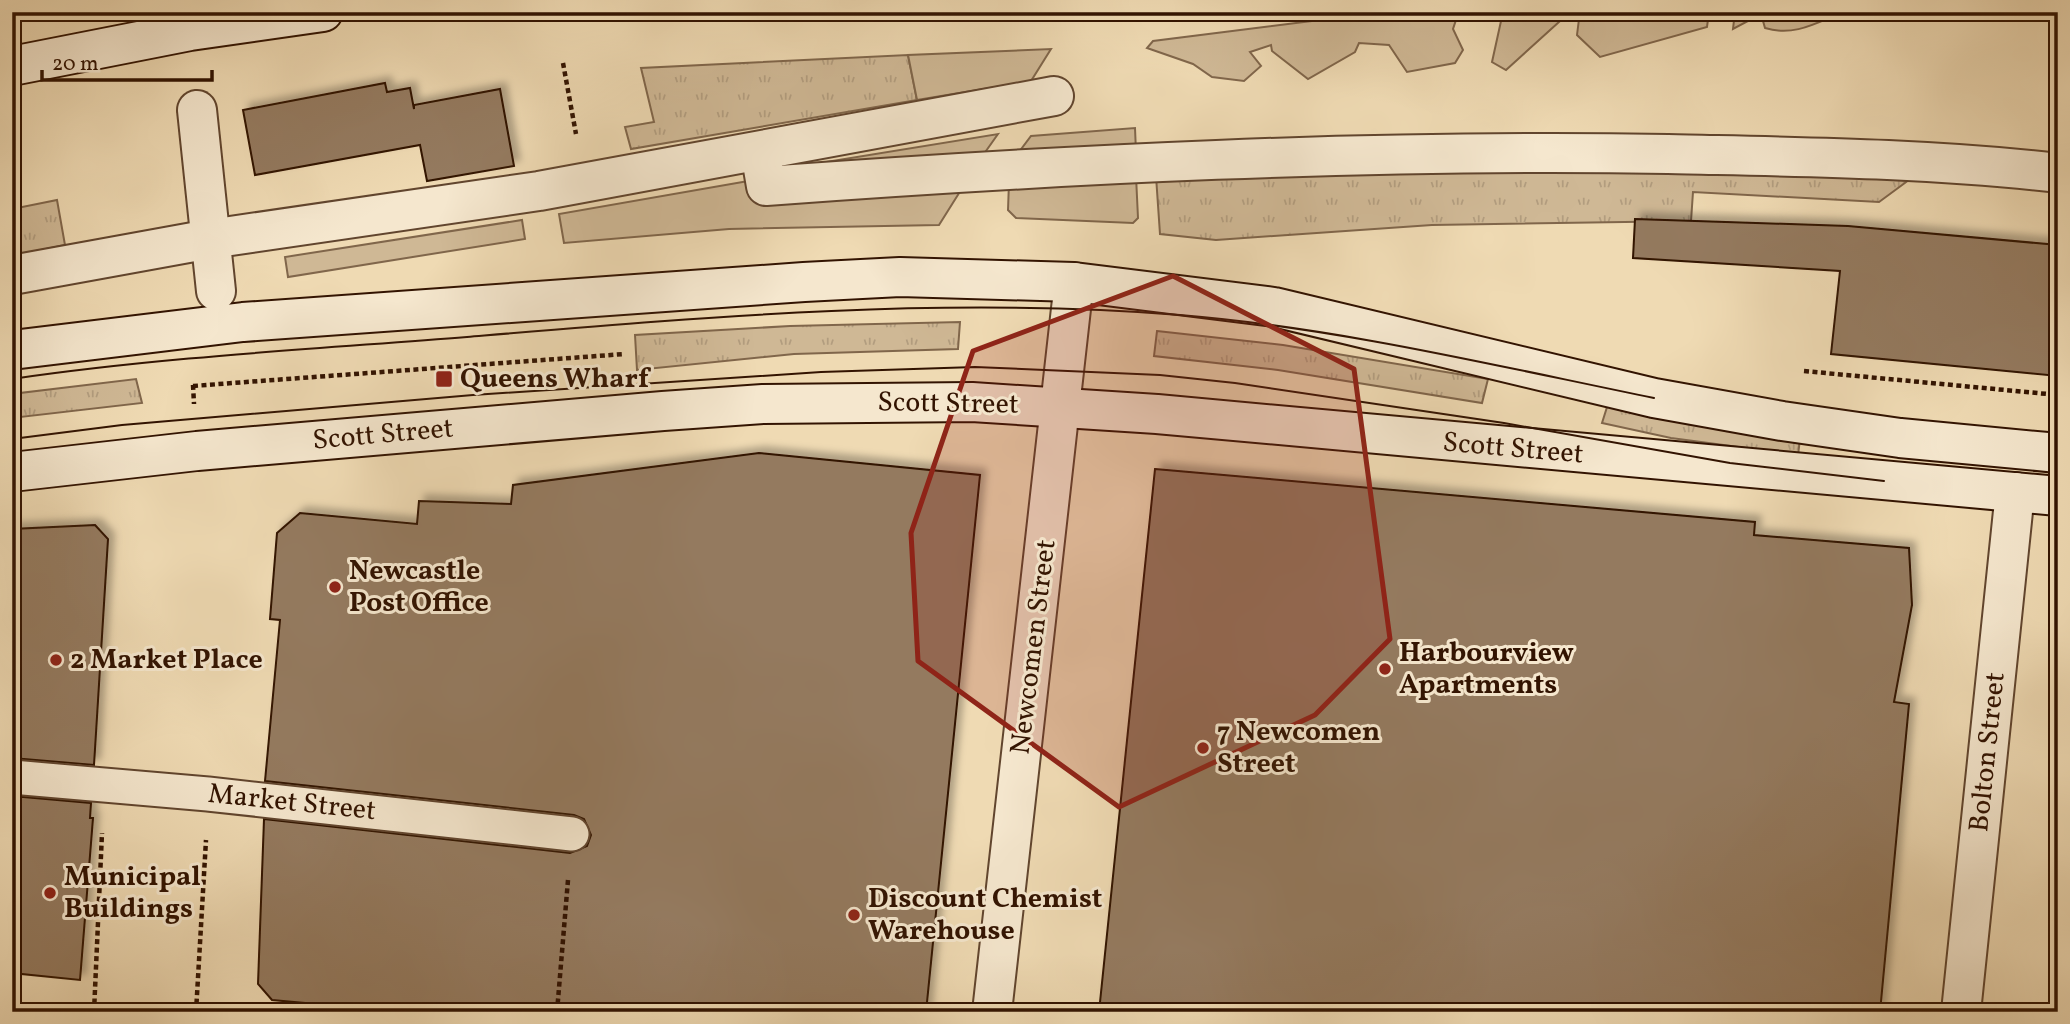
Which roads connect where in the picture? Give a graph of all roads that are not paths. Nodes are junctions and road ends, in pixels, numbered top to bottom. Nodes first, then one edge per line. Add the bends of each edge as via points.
1 (323, 12) edge
2 (12, 66) edge
3 (1054, 96) dead end
4 (197, 110) dead end
5 (760, 150) junction
6 (2058, 173) edge
7 (210, 239) junction
8 (12, 275) edge
9 (1074, 282) junction
10 (216, 291) dead end
11 (12, 350) edge
12 (1062, 407) junction
13 (2058, 453) edge
14 (12, 472) edge
15 (2015, 492) junction
16 (2058, 496) edge
17 (12, 777) edge
18 (572, 834) road end
19 (992, 1012) edge
20 (1961, 1012) edge

1 - 2 main road via 190,31
3 - 5 main road
4 - 7 main road
5 - 6 main road via 766,186 1005,169 1520,152 1750,156
5 - 7 main road via 584,183
7 - 8 main road
7 - 10 main road
9 - 11 main road via 900,277 790,283 243,322
9 - 12 main road, Newcomen Street
9 - 13 main road via 1300,312 1654,398 1850,432
12 - 14 main road, Scott Street via 963,401 763,404 197,451
12 - 15 main road, Scott Street
12 - 19 main road, Newcomen Street
15 - 16 main road, Scott Street
15 - 20 main road, Bolton Street
17 - 18 lane, Market Street

